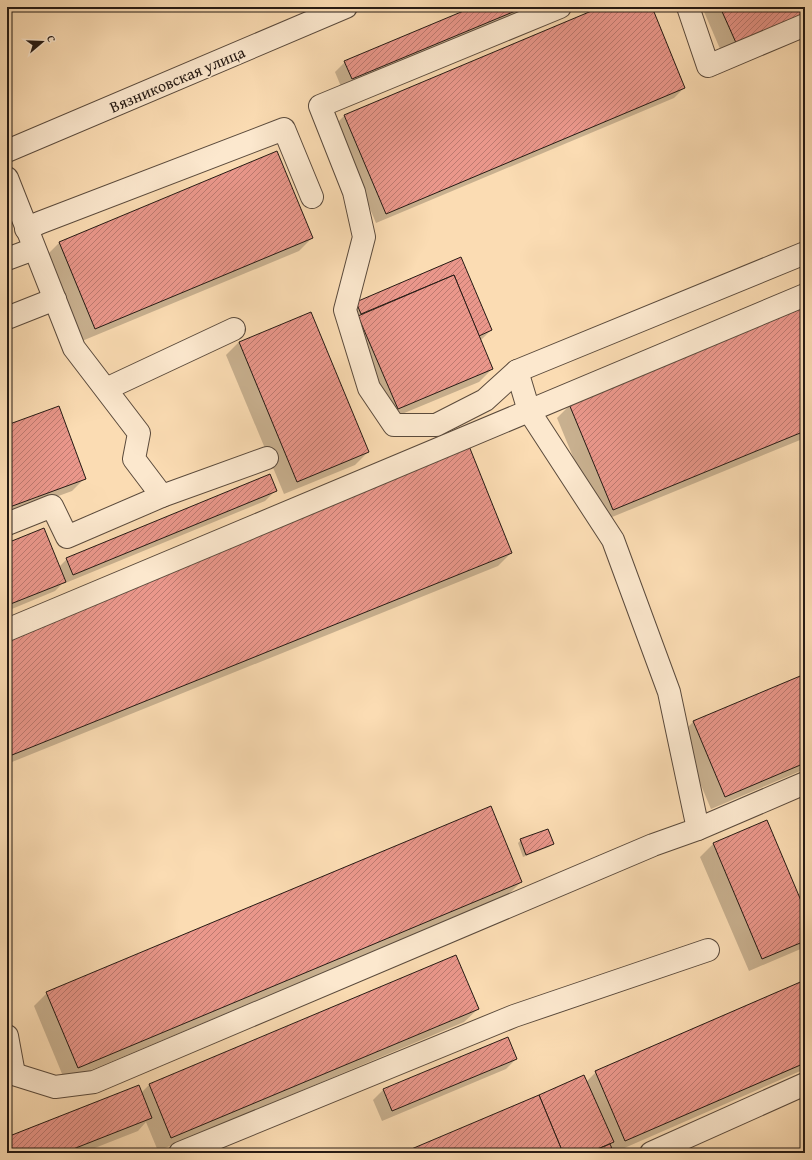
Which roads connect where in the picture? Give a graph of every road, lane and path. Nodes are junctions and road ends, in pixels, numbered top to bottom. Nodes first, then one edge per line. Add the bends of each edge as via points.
1 (346, 7) edge
2 (560, 7) edge
3 (688, 7) edge
4 (805, 25) edge
5 (7, 151) edge
6 (7, 178) edge
7 (312, 197) dead end
8 (30, 239) junction
9 (805, 253) edge
10 (7, 260) edge
11 (805, 295) edge
12 (55, 299) junction
13 (7, 318) edge
14 (234, 329) dead end
15 (517, 371) junction
16 (106, 389) junction
17 (529, 411) junction
18 (267, 458) dead end
19 (162, 496) junction
20 (7, 524) edge
21 (7, 630) edge
22 (805, 783) edge
23 (698, 829) junction
24 (708, 950) dead end
25 (7, 1036) edge
26 (10, 1073) edge
27 (805, 1084) edge
28 (180, 1153) edge
29 (651, 1153) edge

1 - 5 street, Вязниковская улица
2 - 15 street via 320,106 354,192 364,237 345,310 369,388 394,425 436,425 485,400
3 - 4 street via 708,66
6 - 8 street
7 - 8 street via 284,129 39,223
8 - 10 street
8 - 12 street
9 - 15 street
11 - 17 street
12 - 13 street
12 - 16 street via 74,348
14 - 16 street
15 - 17 street
16 - 19 street via 139,433 134,459
17 - 21 street
17 - 23 street via 613,540 669,692
18 - 19 street
19 - 20 street via 68,537 52,506
22 - 23 street
23 - 26 street via 653,845 94,1082 55,1087
24 - 28 street via 514,1016
25 - 26 street
27 - 29 street

